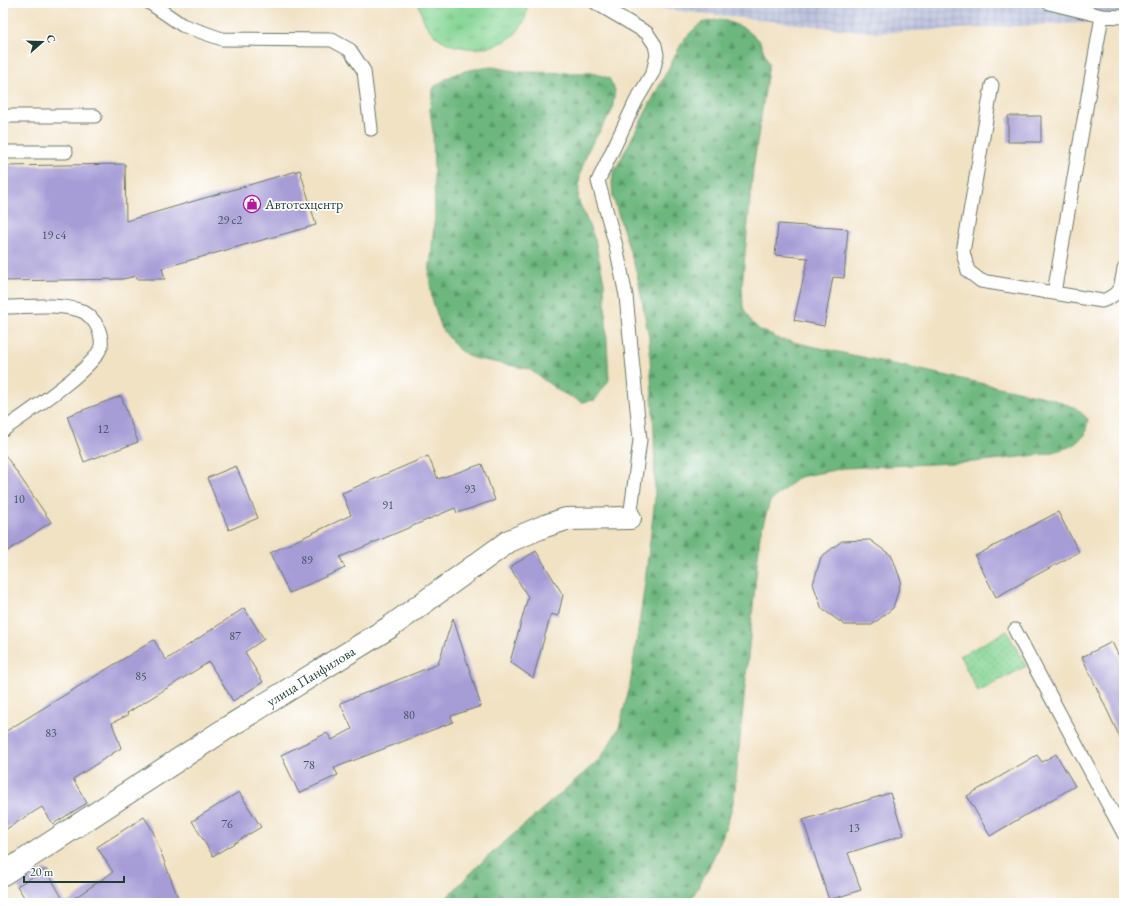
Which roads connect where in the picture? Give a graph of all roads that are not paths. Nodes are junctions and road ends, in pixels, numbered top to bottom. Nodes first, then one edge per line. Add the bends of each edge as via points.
1 (150, 3) edge
2 (1049, 3) edge
3 (602, 4) edge
4 (1102, 16) junction
5 (1124, 17) edge
6 (992, 85) dead end
7 (3, 116) edge
8 (95, 116) dead end
9 (371, 129) dead end
10 (3, 152) edge
11 (66, 152) dead end
12 (1124, 268) edge
13 (1054, 293) junction
14 (3, 307) edge
15 (3, 430) edge
16 (630, 518) joint
17 (1016, 630) dead end
18 (1124, 834) edge
19 (3, 874) edge

1 - 9 lane via 182,24 222,39 332,40 350,50 364,71
2 - 4 lane
3 - 16 lane via 646,34 655,44 657,55 653,72 636,101 598,181 616,246 626,296 640,440
4 - 5 lane
4 - 13 lane
6 - 13 lane via 963,252 968,270 981,281
7 - 8 lane
10 - 11 lane
12 - 13 lane via 1120,289 1113,297 1102,301
14 - 15 lane via 62,307 80,310 95,321 101,346 78,374
16 - 19 street, улица Панфилова via 566,519 509,541 390,627 230,726
17 - 18 lane

